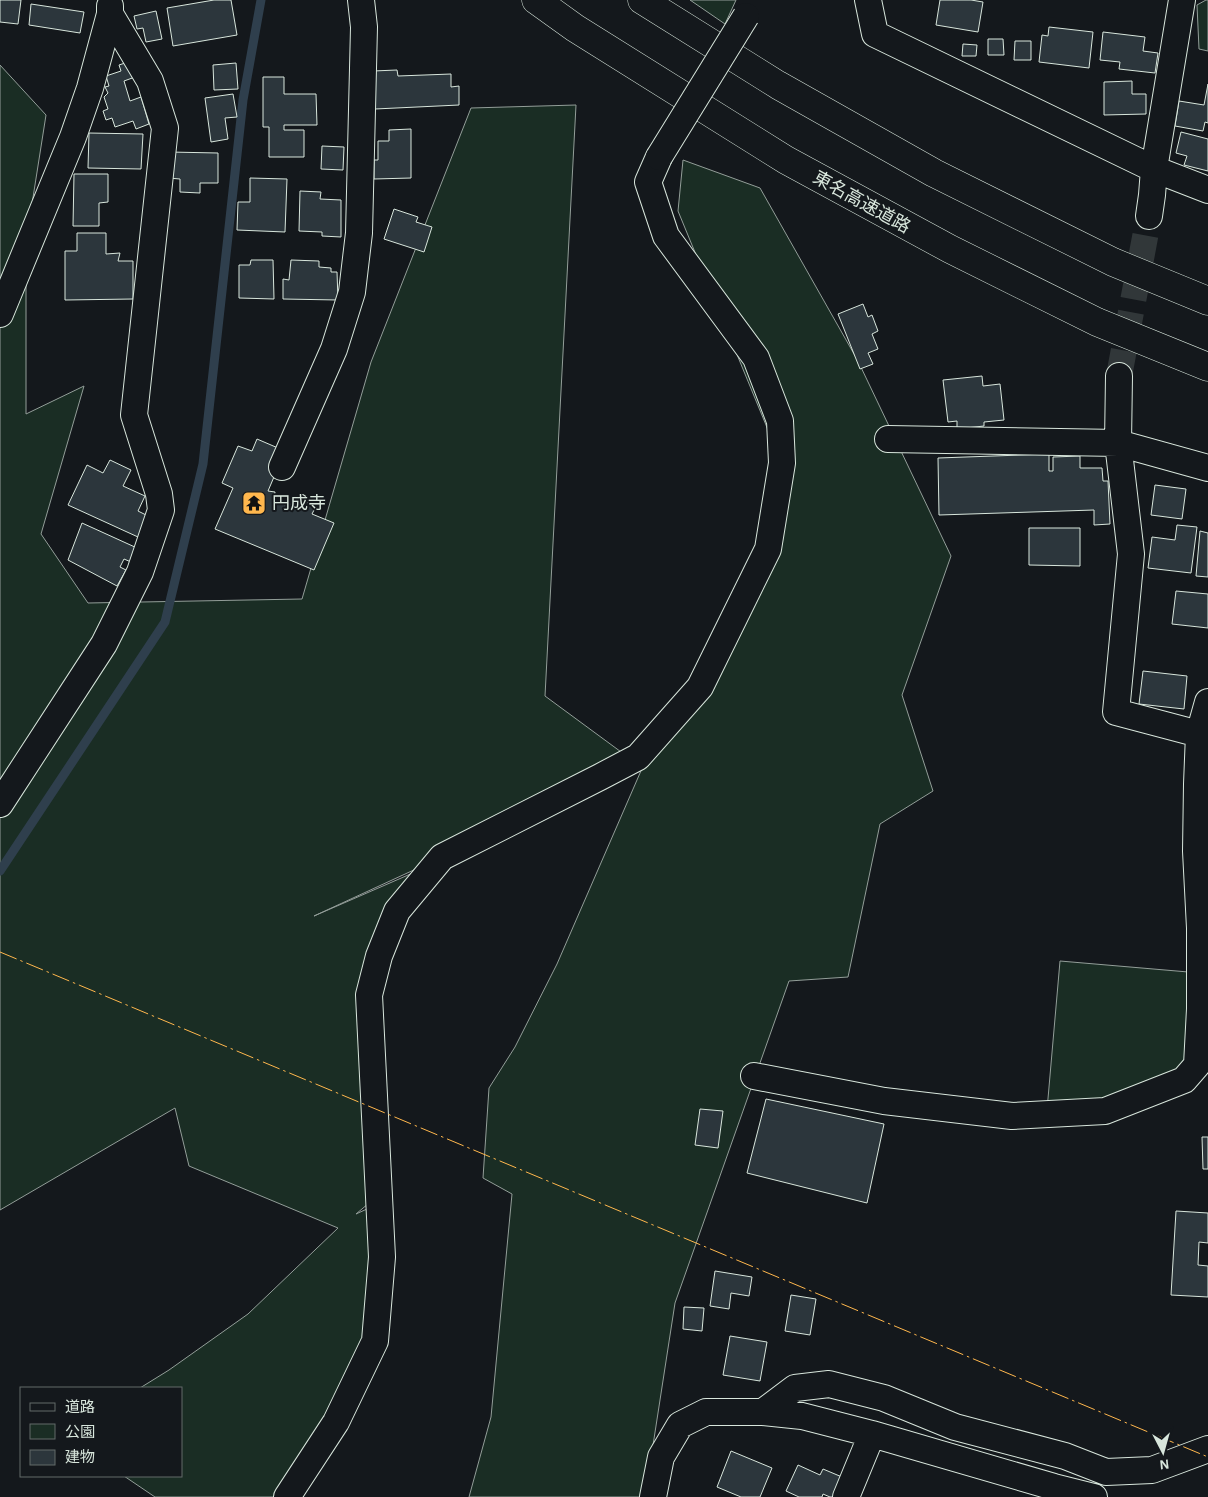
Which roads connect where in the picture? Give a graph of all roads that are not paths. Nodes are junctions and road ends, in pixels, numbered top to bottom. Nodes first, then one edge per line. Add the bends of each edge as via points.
1 (361, 0) edge
2 (536, 0) edge
3 (642, 0) edge
4 (868, 0) edge
5 (1179, 0) edge
6 (110, 7) edge
7 (749, 8) edge
8 (1154, 169) junction
9 (1208, 190) edge
10 (1149, 216) tunnel mouth
11 (1208, 301) edge
12 (0, 314) edge
13 (1208, 367) edge
14 (1119, 376) tunnel mouth
15 (888, 439) dead end
16 (1118, 443) junction
17 (282, 467) dead end
18 (1208, 468) edge
19 (1208, 702) edge
20 (1199, 734) junction
21 (0, 804) edge
22 (754, 1076) dead end
23 (763, 1412) junction
24 (872, 1434) junction
25 (1208, 1449) edge
26 (1065, 1456) junction
27 (1054, 1487) junction
28 (287, 1497) edge
29 (653, 1497) edge
30 (846, 1497) edge
31 (1091, 1497) edge

1 - 17 street via 364,27 359,234 352,292 334,349
2 - 13 highway, 東名高速道路 via 575,28 786,160 950,249 1097,322
3 - 11 highway via 778,85 934,173 1113,262
4 - 8 street via 875,34
5 - 8 street
6 - 12 street via 90,88 73,137
6 - 21 street via 150,81 164,128 134,415 161,510 140,572 104,644
7 - 28 street, bridge via 658,157 648,182 666,236 756,358 780,421 782,464 768,549 700,686 638,756 442,857 397,911 379,956 369,995 382,1257 375,1341 336,1422
8 - 9 street
8 - 10 street
14 - 16 street
15 - 16 street
16 - 18 street
16 - 20 street via 1131,554 1116,712
19 - 20 street
20 - 22 street via 1196,851 1200,1009 1197,1065 1184,1080 1105,1111 1012,1116 884,1100
23 - 24 street via 802,1416
23 - 26 street via 795,1388 829,1384 884,1398 955,1426
23 - 29 street via 706,1412 680,1426 661,1458
24 - 27 street
24 - 30 street
25 - 26 street via 1152,1470 1106,1472
26 - 27 street
27 - 31 street

